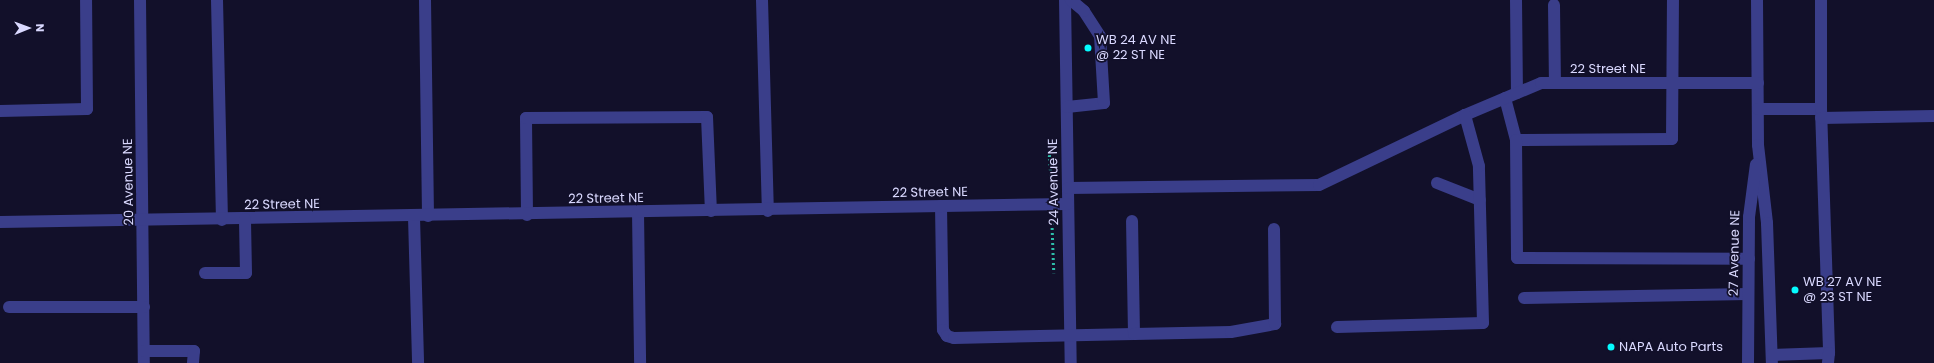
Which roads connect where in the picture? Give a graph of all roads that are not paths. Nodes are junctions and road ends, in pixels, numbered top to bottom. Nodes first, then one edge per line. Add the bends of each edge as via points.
1 (86, 0) edge
2 (140, 0) edge
3 (217, 0) edge
4 (424, 0) edge
5 (762, 0) edge
6 (1065, 0) edge
7 (1071, 0) edge
8 (1516, 0) edge
9 (1673, 0) edge
10 (1757, 0) edge
11 (1821, 0) edge
12 (1554, 5) dead end
13 (1555, 83) junction
14 (1672, 83) junction
15 (1758, 83) junction
16 (1517, 93) junction
17 (1505, 98) junction
18 (1067, 107) junction
19 (1758, 109) junction
20 (0, 111) edge
21 (1821, 113) junction
22 (1465, 115) junction
23 (1934, 116) edge
24 (1516, 140) junction
25 (1758, 145) junction
26 (1437, 183) dead end
27 (1068, 188) junction
28 (1480, 200) junction
29 (1068, 204) junction
30 (941, 206) junction
31 (768, 210) junction
32 (712, 211) junction
33 (638, 212) junction
34 (527, 215) junction
35 (428, 216) junction
36 (414, 217) junction
37 (245, 219) junction
38 (222, 220) junction
39 (144, 221) junction
40 (1132, 221) dead end
41 (0, 222) edge
42 (1274, 229) dead end
43 (1749, 259) junction
44 (205, 272) dead end
45 (1748, 294) junction
46 (1524, 298) dead end
47 (9, 307) dead end
48 (144, 307) junction
49 (1337, 327) dead end
50 (1134, 334) junction
51 (1070, 335) junction
52 (144, 357) edge
53 (1828, 358) edge
54 (1772, 359) edge
55 (193, 363) edge
56 (418, 363) edge
57 (640, 363) edge
58 (1071, 363) edge
59 (1748, 363) edge

1 - 20 street via 87,109
2 - 39 street, 20 Avenue NE
3 - 38 street
4 - 35 street
5 - 31 street
6 - 18 street, 24 Avenue NE
7 - 18 street via 1084,10 1100,36 1104,103
8 - 16 street
9 - 14 street
10 - 15 street, 27 Avenue NE
11 - 21 street
12 - 13 street
13 - 14 street, 22 Street NE
13 - 16 street, 22 Street NE via 1541,83
14 - 15 street, 22 Street NE
14 - 24 street via 1672,139
15 - 19 street, 27 Avenue NE
16 - 17 street, 22 Street NE
17 - 22 street, 22 Street NE
17 - 24 street
18 - 27 street, 24 Avenue NE
19 - 21 street
19 - 25 street, 27 Avenue NE
21 - 23 street
21 - 53 street
22 - 27 street, 22 Street NE via 1319,185
22 - 28 street via 1479,166
24 - 43 street via 1517,258
25 - 43 street, 27 Avenue NE via 1749,217
25 - 54 street, 27 Avenue NE via 1767,223
26 - 28 street
27 - 29 street, 24 Avenue NE
28 - 49 street via 1483,323
29 - 30 street, 22 Street NE
29 - 51 street, 24 Avenue NE
30 - 31 street, 22 Street NE
30 - 51 street via 943,330 947,336 954,338
31 - 32 street, 22 Street NE
32 - 33 street, 22 Street NE
32 - 34 street via 708,117 526,118
33 - 34 street, 22 Street NE
33 - 57 street
34 - 35 street, 22 Street NE
35 - 36 street, 22 Street NE
36 - 37 street, 22 Street NE
36 - 56 street
37 - 38 street, 22 Street NE
37 - 44 street via 246,273
38 - 39 street, 22 Street NE
39 - 41 street, 22 Street NE
39 - 48 street, 20 Avenue NE
40 - 50 street
42 - 50 street via 1274,324 1231,332
43 - 45 street, 27 Avenue NE
45 - 46 street
45 - 59 street, 27 Avenue NE
47 - 48 street
48 - 52 street, 20 Avenue NE
50 - 51 street
51 - 58 street, 24 Avenue NE
52 - 55 street via 194,351
53 - 54 street

